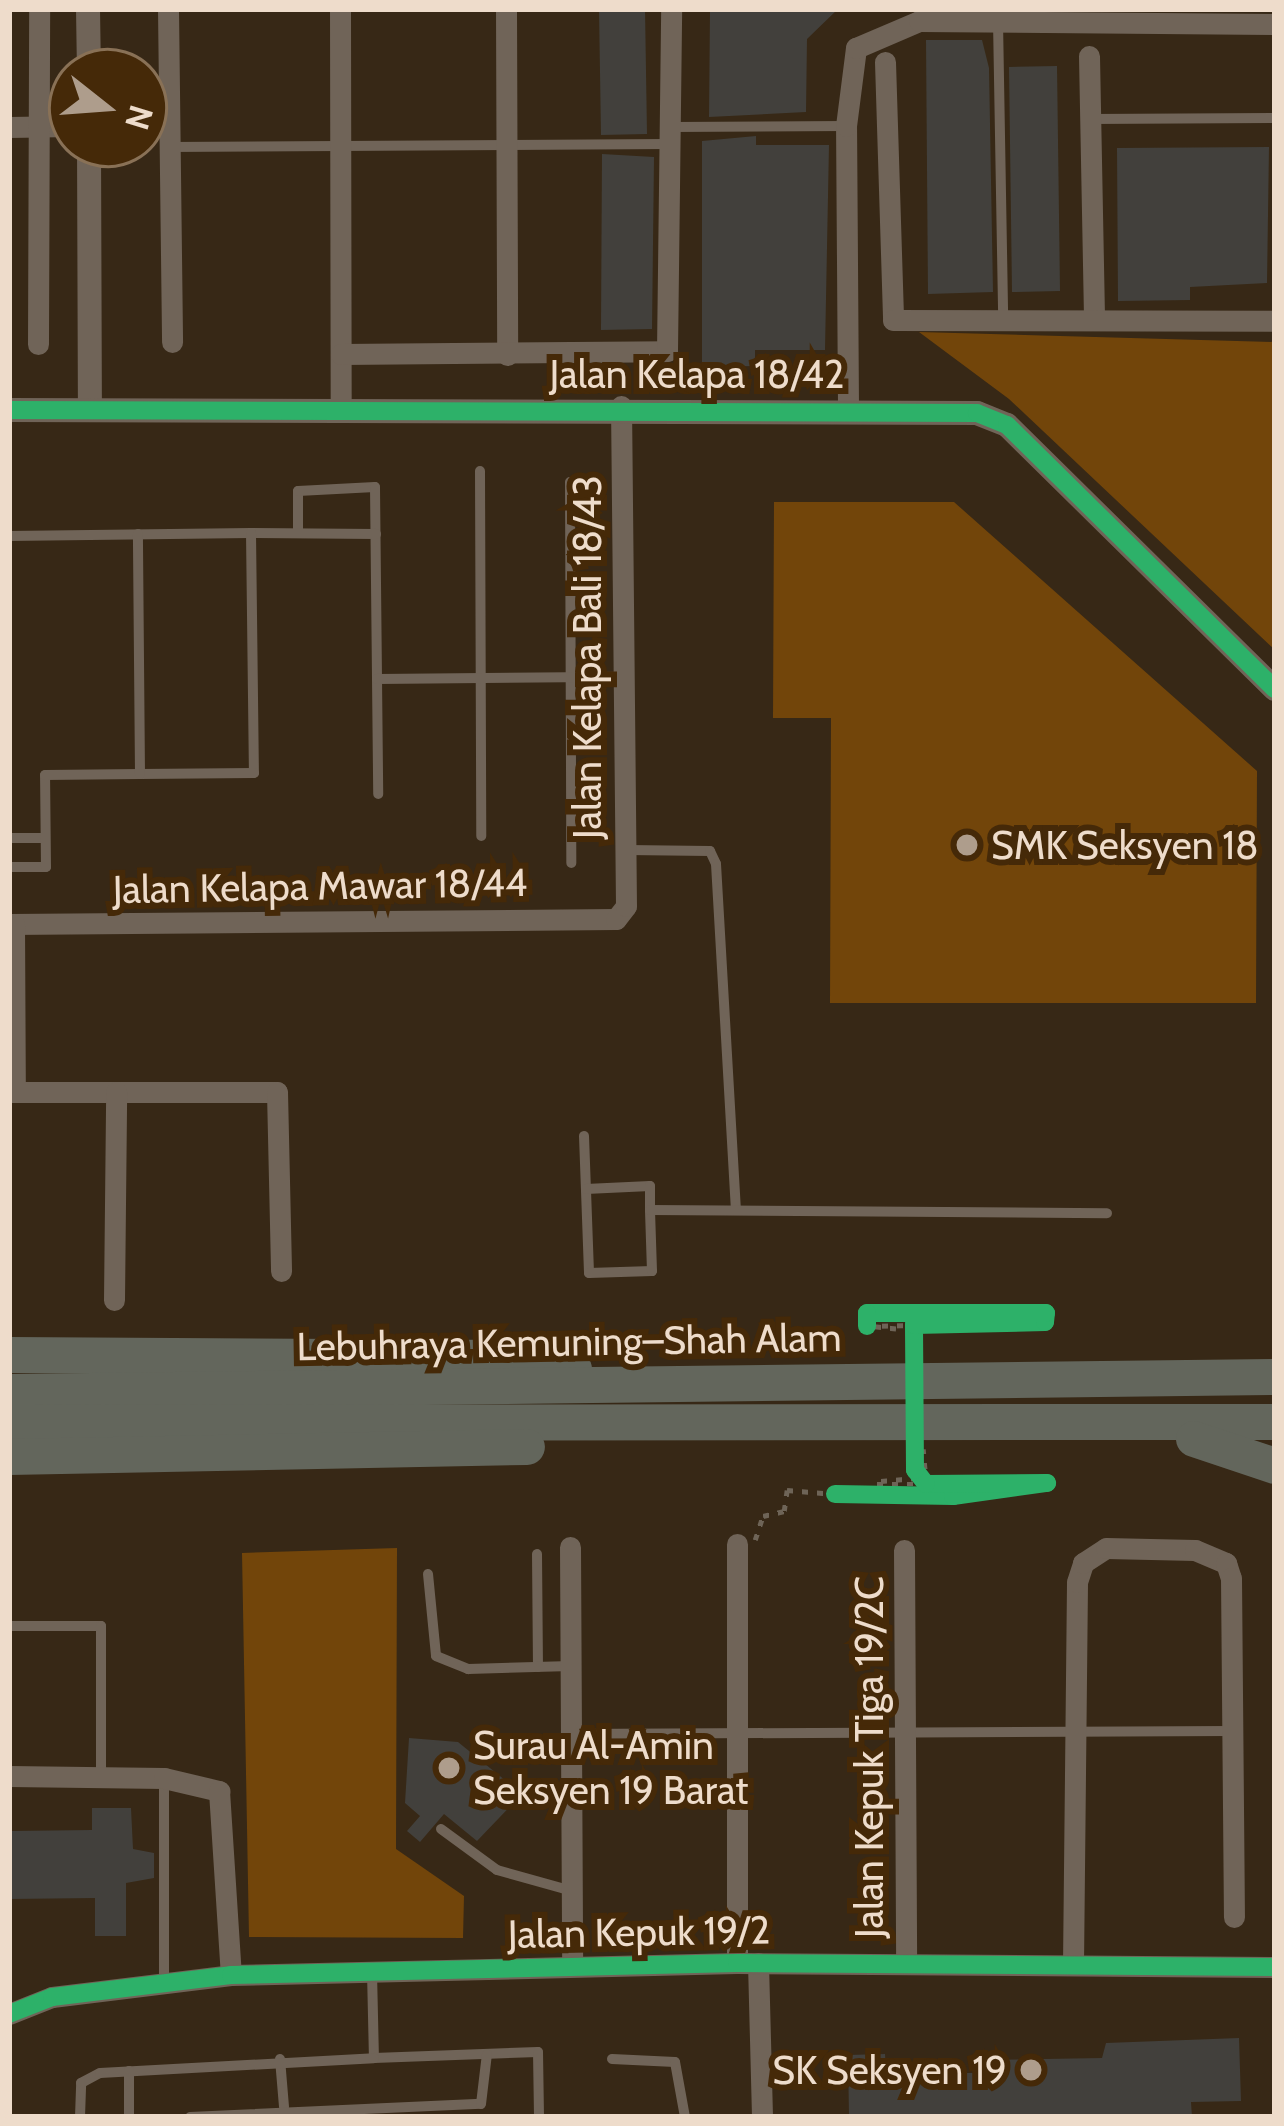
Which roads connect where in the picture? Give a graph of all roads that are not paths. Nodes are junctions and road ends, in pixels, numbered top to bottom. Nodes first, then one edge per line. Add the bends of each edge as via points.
1 (39, 9) edge
2 (88, 9) edge
3 (168, 9) edge
4 (340, 9) edge
5 (506, 9) edge
6 (671, 9) edge
7 (1148, 15) edge
8 (998, 21) junction
9 (1275, 24) edge
10 (88, 48) edge
11 (168, 48) edge
12 (1089, 56) dead end
13 (884, 62) dead end
14 (1275, 118) edge
15 (1090, 119) junction
16 (846, 126) junction
17 (9, 127) edge
18 (38, 127) junction
19 (48, 127) edge
20 (672, 135) junction
21 (507, 145) junction
22 (340, 146) junction
23 (168, 147) joint
24 (89, 168) edge
25 (1004, 320) junction
26 (1094, 320) junction
27 (1275, 321) edge
28 (172, 342) dead end
29 (38, 344) dead end
30 (341, 354) junction
31 (507, 355) junction
32 (621, 406) junction
33 (848, 406) junction
34 (341, 407) junction
35 (9, 410) edge
36 (90, 410) junction
37 (480, 471) dead end
38 (571, 482) dead end
39 (298, 532) junction
40 (251, 533) junction
41 (138, 534) junction
42 (376, 534) junction
43 (9, 536) edge
44 (571, 677) junction
45 (623, 677) junction
46 (480, 678) junction
47 (377, 679) junction
48 (1275, 689) edge
49 (140, 774) junction
50 (378, 794) dead end
51 (481, 836) dead end
52 (9, 838) edge
53 (45, 838) junction
54 (625, 850) junction
55 (572, 863) dead end
56 (9, 867) edge
57 (626, 906) joint
58 (11, 924) edge
59 (12, 1092) edge
60 (116, 1092) junction
61 (584, 1136) dead end
62 (586, 1189) junction
63 (736, 1207) junction
64 (650, 1210) junction
65 (1107, 1214) dead end
66 (280, 1271) dead end
67 (114, 1300) dead end
68 (9, 1354) edge
69 (1275, 1358) edge
70 (1217, 1377) junction
71 (1275, 1377) edge
72 (627, 1378) junction
73 (9, 1392) edge
74 (1275, 1422) edge
75 (9, 1423) edge
76 (1114, 1426) junction
77 (740, 1429) junction
78 (9, 1457) edge
79 (1275, 1466) edge
80 (737, 1544) road end
81 (570, 1547) dead end
82 (904, 1550) dead end
83 (537, 1554) dead end
84 (428, 1574) dead end
85 (9, 1626) edge
86 (571, 1666) junction
87 (538, 1667) junction
88 (1232, 1731) junction
89 (1074, 1732) junction
90 (737, 1733) junction
91 (906, 1733) junction
92 (571, 1734) junction
93 (9, 1776) edge
94 (101, 1776) junction
95 (164, 1778) junction
96 (441, 1828) dead end
97 (572, 1891) junction
98 (1234, 1917) dead end
99 (748, 1963) junction
100 (906, 1964) junction
101 (1073, 1965) junction
102 (572, 1966) junction
103 (1275, 1966) edge
104 (371, 1971) junction
105 (231, 1975) junction
106 (164, 1979) junction
107 (9, 2014) edge
108 (487, 2054) junction
109 (374, 2057) junction
110 (280, 2059) junction
111 (612, 2059) dead end
112 (129, 2071) junction
113 (284, 2107) junction
114 (347, 2110) edge
115 (403, 2110) edge
116 (80, 2117) edge
117 (129, 2117) edge
118 (190, 2117) edge
119 (538, 2117) edge
120 (685, 2117) edge
121 (762, 2117) edge

1 - 18 street
2 - 10 street
3 - 11 street
4 - 22 street
5 - 21 street
6 - 20 street
7 - 8 street
7 - 9 street
8 - 16 street via 906,22 856,48
8 - 25 lane
12 - 15 street
13 - 25 street via 892,320
14 - 15 lane
15 - 26 street
16 - 20 lane
16 - 33 street
17 - 18 street
18 - 19 street
18 - 29 street
20 - 21 lane
20 - 31 street via 675,339 667,351
21 - 22 lane
21 - 31 street
22 - 23 lane
22 - 30 street
23 - 28 street
24 - 36 street
25 - 26 street
26 - 27 street
30 - 31 street
30 - 34 street
32 - 33 street, Jalan Kelapa 18/42
32 - 34 street, Jalan Kelapa 18/42
32 - 45 street, Jalan Kelapa Bali 18/43
33 - 48 street, Jalan Kelapa 18/42 via 977,413 1007,425
34 - 36 street, Jalan Kelapa 18/42
35 - 36 street, Jalan Kelapa 18/42
37 - 46 lane
38 - 44 lane
39 - 40 lane
39 - 42 lane
39 - 42 lane via 298,491 375,488
40 - 41 lane
40 - 49 lane via 254,773
41 - 43 lane
41 - 49 lane
42 - 47 lane
44 - 45 lane
44 - 46 lane
44 - 55 lane
45 - 54 street, Jalan Kelapa Bali 18/43
46 - 47 lane
46 - 51 lane
47 - 50 lane
49 - 53 lane via 45,775
52 - 53 lane
53 - 56 lane via 46,867
54 - 57 street, Jalan Kelapa Bali 18/43
54 - 63 lane via 710,851 716,864
57 - 58 street, Jalan Kelapa Mawar 18/44 via 616,919
58 - 59 street
59 - 60 street
60 - 66 street via 277,1092
60 - 67 street
61 - 62 lane
62 - 64 lane via 650,1186
62 - 64 lane via 589,1273 652,1271
63 - 64 lane
63 - 65 lane
68 - 72 highway via 515,1358
69 - 70 highway
70 - 71 highway, Lebuhraya Kemuning–Shah Alam
70 - 72 highway, Lebuhraya Kemuning–Shah Alam
72 - 73 highway, Lebuhraya Kemuning–Shah Alam
74 - 76 highway, Lebuhraya Kemuning–Shah Alam
75 - 77 highway, Lebuhraya Kemuning–Shah Alam
76 - 77 highway, Lebuhraya Kemuning–Shah Alam
76 - 79 highway via 1236,1445
77 - 78 highway via 378,1456
80 - 90 street
81 - 86 street
82 - 91 street, Jalan Kepuk Tiga 19/2C
83 - 87 lane
84 - 87 lane via 436,1656 468,1669
85 - 94 lane via 101,1626
86 - 87 lane
86 - 92 street
88 - 89 lane
88 - 89 street via 1226,1563 1196,1550 1106,1548 1082,1564
88 - 98 street
89 - 91 lane
89 - 101 street
90 - 91 lane
90 - 92 lane
90 - 99 street
91 - 100 street, Jalan Kepuk Tiga 19/2C
92 - 97 street
93 - 94 street
94 - 95 street
95 - 105 street via 219,1791
95 - 106 lane
96 - 97 lane via 497,1870
97 - 102 street
99 - 100 street, Jalan Kepuk 19/2
99 - 102 street, Jalan Kepuk 19/2
99 - 121 street
100 - 101 street, Jalan Kepuk 19/2
101 - 103 street, Jalan Kepuk 19/2
102 - 104 street, Jalan Kepuk 19/2
104 - 105 street, Jalan Kepuk 19/2
104 - 109 lane
105 - 106 street, Jalan Kepuk 19/2
106 - 107 street, Jalan Kepuk 19/2 via 52,1997
108 - 109 lane
108 - 115 lane via 481,2104
108 - 119 lane via 538,2052
109 - 110 lane
110 - 112 lane
110 - 113 lane
111 - 120 lane via 675,2062
112 - 116 lane via 81,2083
112 - 117 lane
113 - 114 lane
113 - 118 lane
114 - 115 lane

